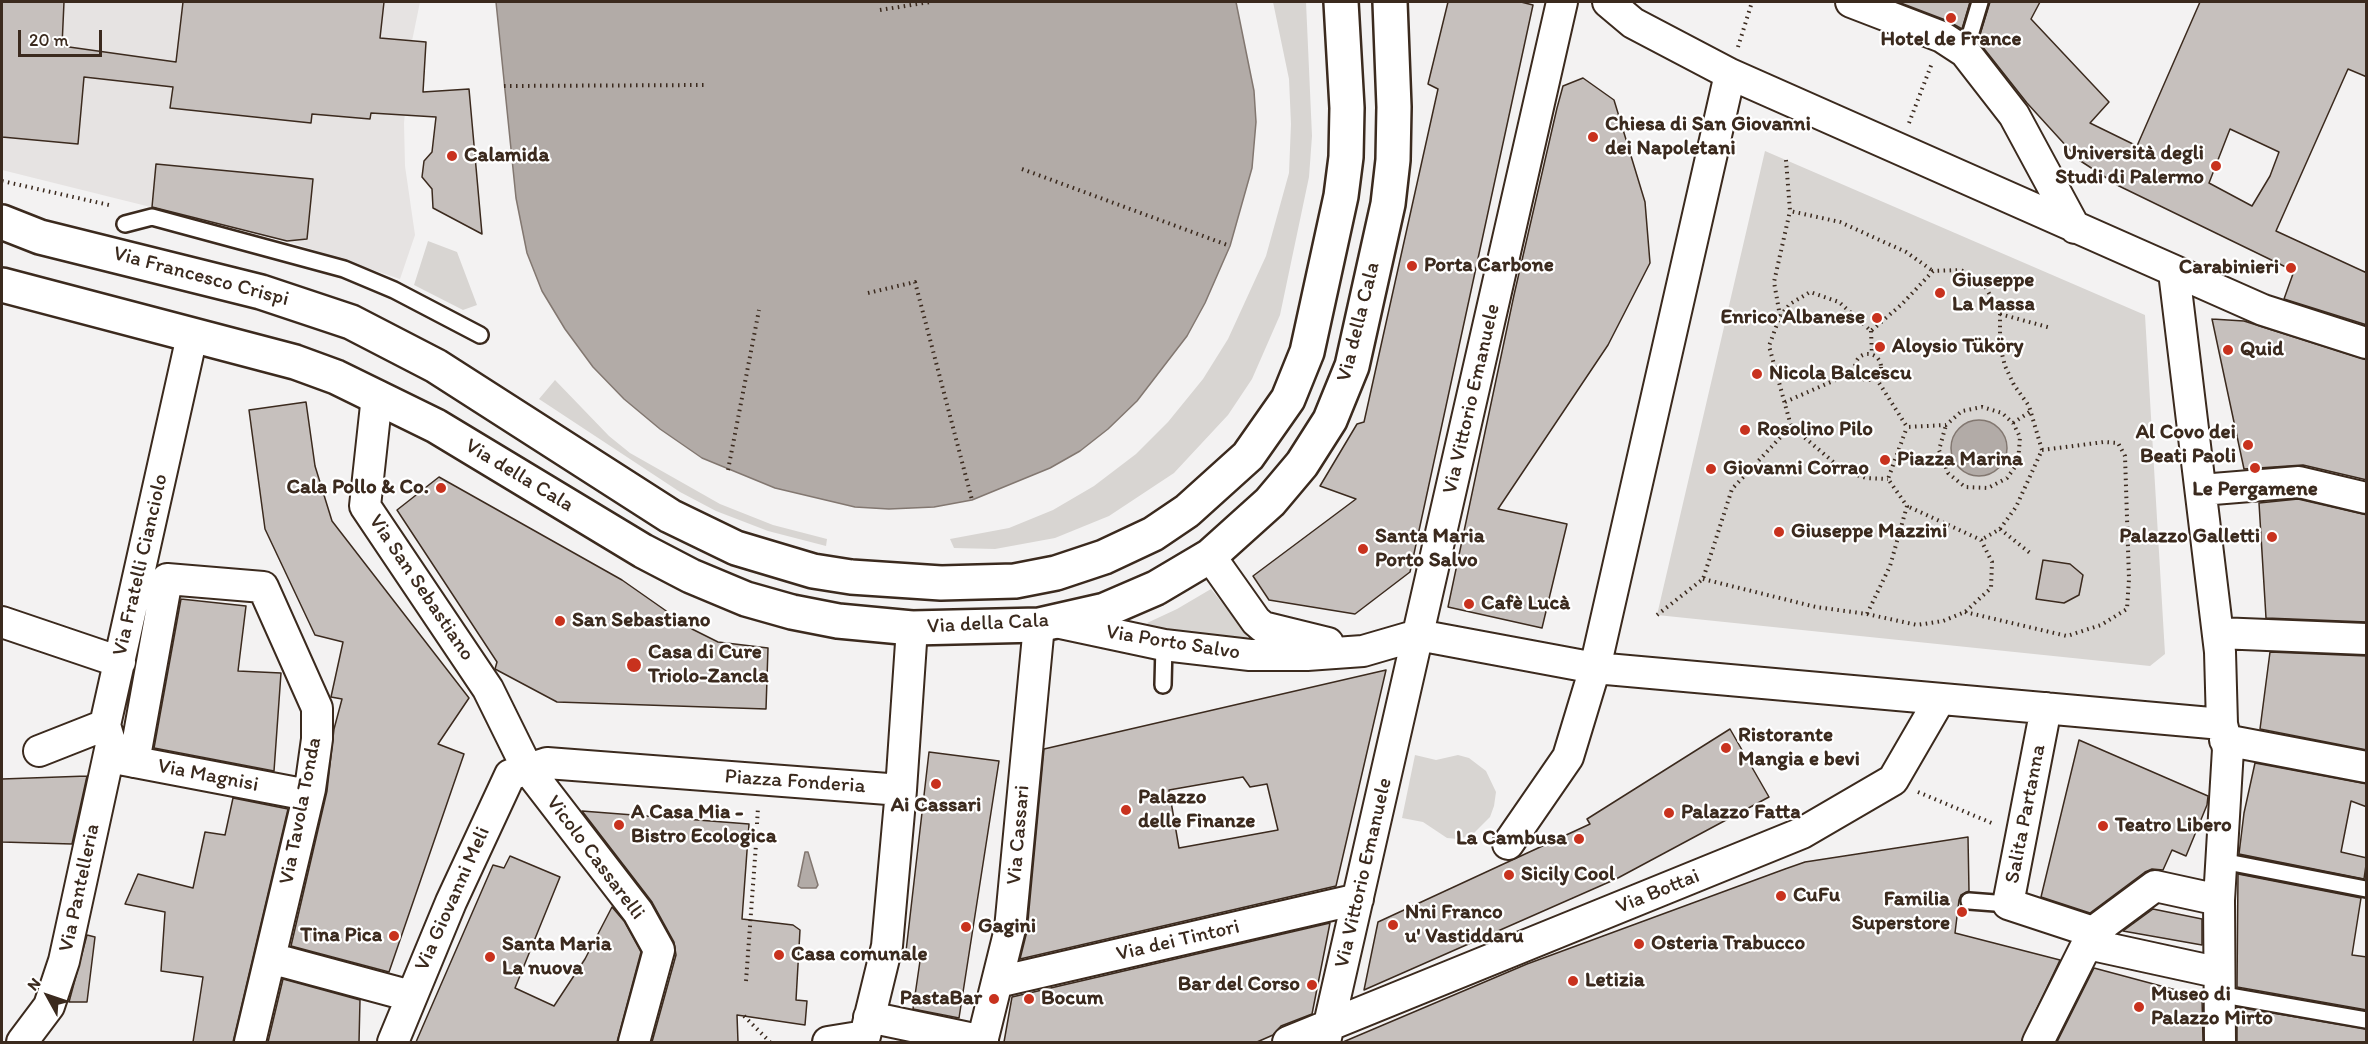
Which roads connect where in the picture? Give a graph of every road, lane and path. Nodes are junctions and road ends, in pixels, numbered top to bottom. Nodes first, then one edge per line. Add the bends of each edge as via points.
1 (930, 2) edge
2 (1341, 2) edge
3 (1390, 2) edge
4 (1562, 2) edge
5 (1608, 2) edge
6 (1752, 2) edge
7 (1980, 2) edge
8 (1860, 3) edge
9 (880, 10) dead end
10 (1744, 28) dead end
11 (1954, 45) junction
12 (1730, 74) junction
13 (708, 85) dead end
14 (504, 86) dead end
15 (1899, 149) junction
16 (1786, 160) dead end
17 (1022, 169) dead end
18 (2, 181) edge
19 (109, 205) dead end
20 (1790, 212) junction
21 (2, 222) edge
22 (125, 224) dead end
23 (2075, 228) junction
24 (2, 230) edge
25 (40, 237) junction
26 (1230, 246) dead end
27 (1933, 271) junction
28 (2174, 272) junction
29 (9, 288) edge
30 (868, 293) dead end
31 (759, 310) dead end
32 (2000, 314) junction
33 (1780, 316) junction
34 (2051, 328) dead end
35 (1871, 331) junction
36 (480, 335) dead end
37 (192, 336) junction
38 (2367, 343) edge
39 (397, 344) joint
40 (1872, 355) junction
41 (1856, 371) junction
42 (1876, 378) junction
43 (377, 396) junction
44 (1785, 402) junction
45 (2031, 411) junction
46 (2013, 423) junction
47 (1946, 425) junction
48 (1791, 426) junction
49 (1907, 427) junction
50 (2042, 450) junction
51 (728, 470) dead end
52 (1888, 479) junction
53 (2200, 490) junction
54 (2367, 498) edge
55 (972, 500) dead end
56 (1907, 506) junction
57 (2000, 529) junction
58 (1981, 540) junction
59 (2030, 553) dead end
60 (1210, 556) junction
61 (1703, 579) junction
62 (1965, 612) junction
63 (1867, 614) junction
64 (1657, 615) dead end
65 (2, 622) edge
66 (1047, 623) junction
67 (912, 627) junction
68 (1418, 635) junction
69 (2367, 639) edge
70 (2219, 643) junction
71 (1164, 645) junction
72 (1363, 651) junction
73 (120, 662) junction
74 (1595, 668) junction
75 (1163, 685) dead end
76 (1940, 699) junction
77 (2046, 708) junction
78 (105, 725) junction
79 (2224, 732) junction
80 (39, 751) dead end
81 (121, 759) junction
82 (2367, 767) edge
83 (527, 768) junction
84 (1893, 780) junction
85 (901, 790) junction
86 (308, 795) junction
87 (1968, 812) dead end
88 (756, 844) dead end
89 (1508, 844) dead end
90 (2222, 861) junction
91 (2367, 889) edge
92 (1358, 899) junction
93 (2219, 900) junction
94 (1969, 901) dead end
95 (2008, 904) junction
96 (2095, 939) junction
97 (270, 958) junction
98 (746, 981) dead end
99 (998, 982) junction
100 (2212, 982) junction
101 (411, 996) junction
102 (744, 1016) dead end
103 (870, 1017) junction
104 (2367, 1020) edge
105 (1327, 1034) edge
106 (22, 1042) edge
107 (250, 1042) edge
108 (393, 1042) edge
109 (634, 1042) edge
110 (770, 1042) edge
111 (828, 1042) edge
112 (983, 1042) edge
113 (1288, 1042) edge
114 (2038, 1042) edge
115 (2220, 1042) edge

1 - 9 path
2 - 39 main road, Via della Cala via 1347,108 1341,196 1307,352 1288,399 1248,456 1213,489 1153,534 1104,556 1056,573 974,583 851,577 779,562 736,548 670,516
3 - 60 main road, Via della Cala via 1393,159 1388,204 1352,366 1330,420 1302,464 1270,502
4 - 68 street, Via Vittorio Emanuele
5 - 12 street via 1633,23
6 - 10 path
7 - 11 lane
8 - 11 street
11 - 15 path
11 - 23 street via 2014,115
12 - 15 street
12 - 74 street
13 - 14 path
15 - 23 street
16 - 20 path
17 - 26 path
18 - 19 path
20 - 27 path via 1840,222 1906,252
20 - 33 path via 1774,282
21 - 25 main road, Via Francesco Crispi
22 - 36 lane via 152,217 344,269
23 - 28 street
24 - 25 main road
25 - 39 main road, Via Francesco Crispi via 271,295 351,322
27 - 32 path via 1961,270 1984,284
27 - 35 path
28 - 38 street via 2263,310
28 - 53 street
29 - 37 main road
30 - 55 path via 915,282
31 - 51 path
32 - 34 path
32 - 45 path via 2000,346 2005,366
33 - 35 path via 1790,304 1810,292 1839,302
33 - 44 path via 1769,346
35 - 40 path
37 - 43 main road via 295,362
37 - 73 street, Via Fratelli Cianciolo
40 - 41 path via 1857,360
40 - 42 path via 1880,360
41 - 42 path via 1859,377
41 - 44 path
42 - 49 path
43 - 67 main road, Via della Cala via 436,426 691,576 792,612 838,621
43 - 83 street, Via San Sebastiano via 365,506 488,689
44 - 48 path
45 - 46 path
45 - 50 path
46 - 47 path via 2002,413 1982,407 1962,411
46 - 47 path via 2020,437 2018,464 2007,478 1988,488 1965,487 1947,473 1939,450
47 - 49 path
48 - 52 path via 1844,471
48 - 61 path via 1732,489
49 - 52 path
50 - 57 path via 2016,507
50 - 62 path via 2118,443 2125,456 2127,609 2100,625 2067,636
52 - 56 path
53 - 54 street via 2299,482
53 - 70 street
56 - 58 path
56 - 63 path via 1890,566
57 - 58 path
57 - 59 path
58 - 62 path via 1992,562 1991,588
60 - 66 main road, Via della Cala via 1156,588 1105,610
60 - 72 street, Via Porto Salvo via 1263,627
61 - 63 path via 1815,607
61 - 64 path
62 - 63 path via 1917,625
65 - 73 street
66 - 67 main road, Via della Cala
66 - 71 street, Via Porto Salvo
66 - 99 street, Via Cassari via 1010,929
67 - 85 street
68 - 72 street, Via Porto Salvo
68 - 74 street
68 - 92 street, Via Vittorio Emanuele
69 - 70 street
70 - 79 street
71 - 72 street, Via Porto Salvo via 1250,655
71 - 75 lane
73 - 78 street, Via Fratelli Cianciolo
74 - 76 street
74 - 89 street via 1568,757
76 - 77 street
76 - 84 street, Via Bottai
77 - 79 street
77 - 95 street, Salita Partanna
78 - 80 street
78 - 81 street, Via Pantelleria via 111,746
79 - 82 street
79 - 90 street via 2228,749
81 - 86 street, Via Magnisi
81 - 86 street, Via Tavola Tonda via 167,579 263,587 317,708 317,739
81 - 106 street, Via Pantelleria via 49,1006
83 - 85 street, Piazza Fonderia via 547,763
83 - 101 street, Via Giovanni Meli via 510,775
83 - 109 street, Vicolo Cassarelli via 638,912 659,950
84 - 87 path
84 - 105 street, Via Bottai via 1802,833
85 - 103 street via 887,946
86 - 97 street, Via Tavola Tonda
88 - 98 path
90 - 91 lane
90 - 93 street
92 - 99 street, Via dei Tintori
92 - 105 street, Via Vittorio Emanuele
93 - 96 street via 2156,886
93 - 100 street
94 - 95 lane
95 - 96 street, Salita Partanna
96 - 100 street, Salita Partanna via 2170,976
96 - 114 street
97 - 101 street
97 - 107 street, Via Tavola Tonda
99 - 112 street, Via Cassari
100 - 104 lane
100 - 115 street
101 - 108 street, Via Giovanni Meli
102 - 110 path
103 - 111 street via 865,1036
103 - 112 street
105 - 113 street, Via Bottai

